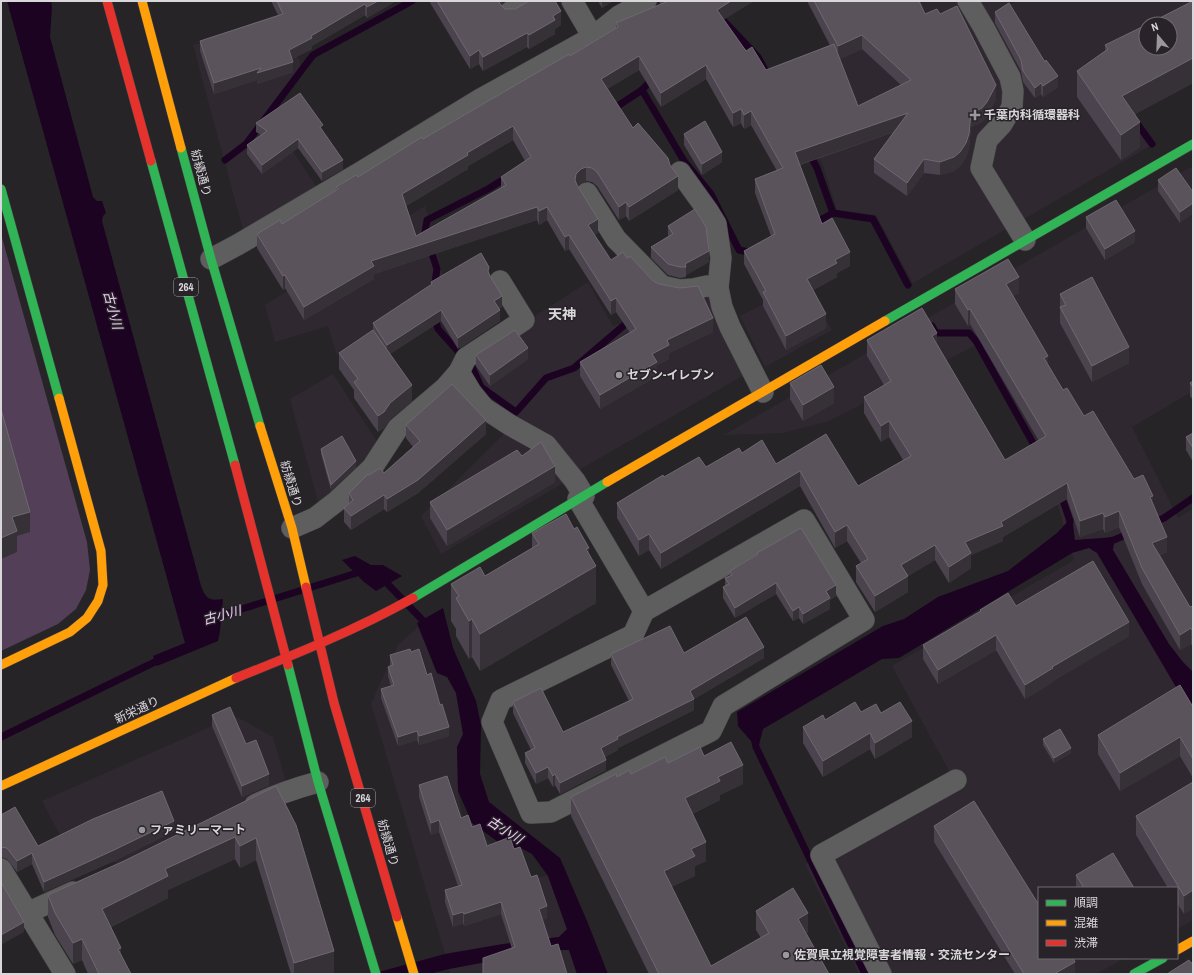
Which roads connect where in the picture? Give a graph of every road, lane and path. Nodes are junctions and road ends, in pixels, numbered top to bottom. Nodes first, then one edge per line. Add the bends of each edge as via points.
1 (107, 1) edge
2 (142, 1) edge
3 (528, 1) edge
4 (572, 1) edge
5 (646, 1) edge
6 (968, 1) edge
7 (510, 12) edge
8 (593, 37) junction
9 (1193, 144) edge
10 (680, 172) dead end
11 (1, 189) edge
12 (586, 193) dead end
13 (1025, 240) junction
14 (211, 259) junction
15 (500, 281) dead end
16 (718, 288) junction
17 (463, 364) junction
18 (764, 392) junction
19 (581, 498) junction
20 (292, 528) junction
21 (644, 612) junction
22 (320, 644) junction
23 (286, 659) junction
24 (1, 665) edge
25 (956, 780) dead end
26 (318, 782) junction
27 (1, 786) edge
28 (239, 812) edge
29 (1, 869) edge
30 (91, 884) edge
31 (27, 913) junction
32 (1193, 941) edge
33 (1178, 949) edge
34 (1161, 959) edge
35 (65, 974) edge
36 (376, 974) edge
37 (414, 974) edge
38 (881, 974) edge
39 (1134, 974) edge

1 - 23 main road, 264
2 - 14 main road, 紡績通り / 264
3 - 7 street
4 - 8 street
5 - 8 street via 619,16
6 - 13 street via 1010,77 1013,91 1012,107 1002,124 987,140 981,168
8 - 14 street via 479,100
9 - 13 main road, 新栄通り
10 - 16 street via 716,224 721,258
11 - 24 main road via 101,551 103,570 103,585 98,601 87,618 70,632
12 - 16 street via 616,239 662,286 679,290 707,286
13 - 18 main road, 新栄通り
14 - 20 main road, 紡績通り / 264
15 - 17 street via 524,320
16 - 18 street via 730,327
17 - 19 street via 471,392 484,408 546,445 575,481
17 - 20 street via 445,388 398,428 372,468 315,518
18 - 19 main road, 新栄通り
19 - 21 street
19 - 22 main road, 新栄通り via 428,590
20 - 22 main road, 紡績通り / 264
21 - 21 street via 804,520 864,620 723,706 711,732 551,812 531,813 492,722 501,700 633,635
22 - 23 main road, 新栄通り
22 - 37 main road, 紡績通り / 264 via 334,702
23 - 26 main road, 264
23 - 27 main road, 新栄通り via 218,685
25 - 38 street via 821,855
26 - 28 street via 267,798
26 - 36 main road, 264
29 - 31 street
30 - 31 street
31 - 35 street
32 - 33 main road
34 - 39 main road

